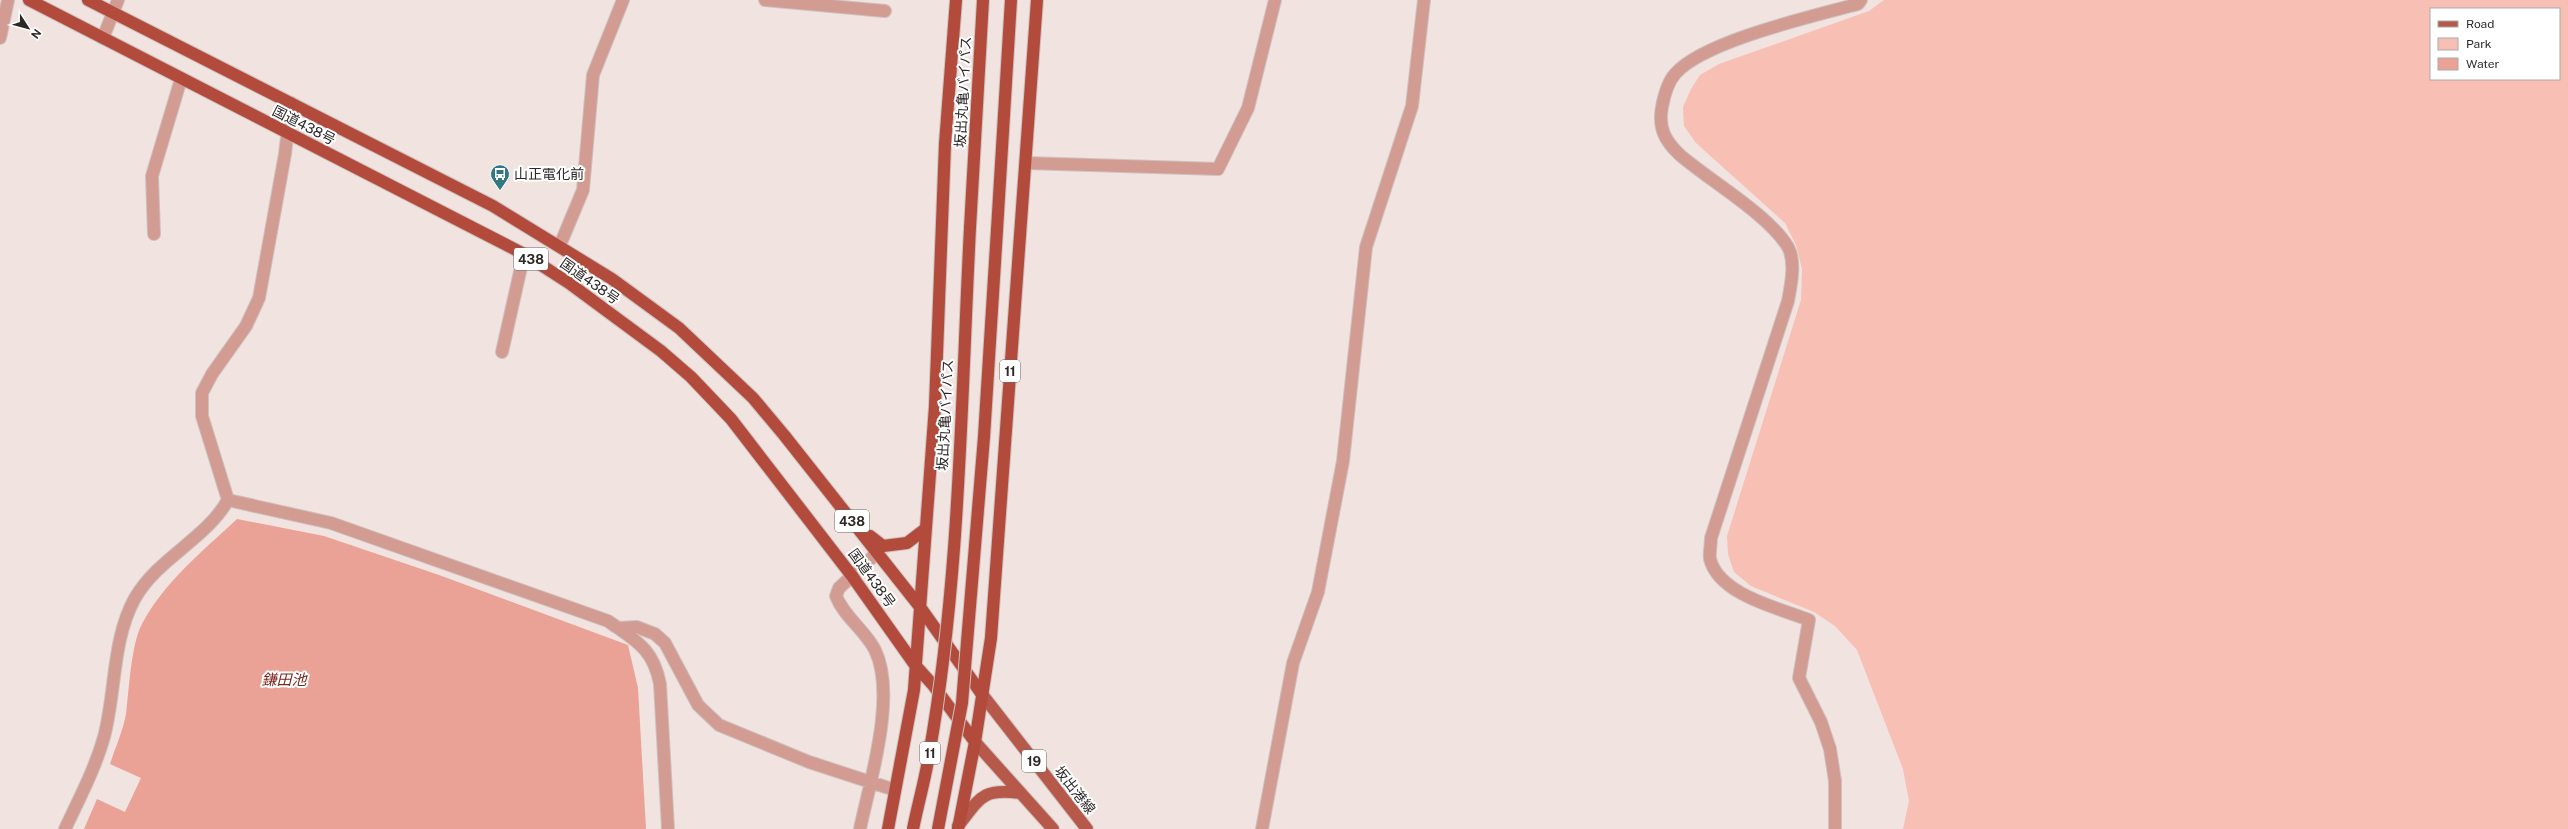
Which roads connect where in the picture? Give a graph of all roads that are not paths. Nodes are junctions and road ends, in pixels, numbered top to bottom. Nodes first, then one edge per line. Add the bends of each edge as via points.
1 (8, 0) edge
2 (29, 0) edge
3 (88, 0) edge
4 (118, 0) edge
5 (623, 0) edge
6 (765, 0) edge
7 (956, 0) edge
8 (983, 0) edge
9 (1011, 0) edge
10 (1037, 0) edge
11 (1274, 0) edge
12 (1424, 0) edge
13 (1861, 0) edge
14 (884, 11) dead end
15 (115, 14) junction
16 (0, 38) edge
17 (103, 38) junction
18 (181, 79) junction
19 (290, 103) junction
20 (287, 133) junction
21 (1026, 163) junction
22 (154, 234) dead end
23 (560, 245) junction
24 (524, 254) junction
25 (502, 352) dead end
26 (228, 500) junction
27 (854, 523) junction
28 (924, 530) junction
29 (878, 552) junction
30 (852, 576) junction
31 (920, 607) junction
32 (618, 628) junction
33 (915, 665) junction
34 (981, 693) junction
35 (975, 742) junction
36 (870, 783) junction
37 (895, 790) junction
38 (1020, 793) junction
39 (958, 828) edge
40 (65, 829) edge
41 (668, 829) edge
42 (860, 829) edge
43 (888, 829) edge
44 (913, 829) edge
45 (938, 829) edge
46 (1053, 829) edge
47 (1087, 829) edge
48 (1262, 829) edge
49 (1835, 829) edge

1 - 16 street
2 - 17 highway, 国道438号 / 438
3 - 15 highway, 国道438号 / 438
4 - 15 street
5 - 23 street via 593,75 583,190
6 - 14 street
7 - 28 highway via 945,144 934,406
8 - 44 highway, 坂出丸亀バイパス / 11, bridge via 954,546 944,650 929,755
9 - 45 highway, 11, bridge via 984,437 962,703
10 - 21 highway, 11
11 - 21 street via 1248,108 1218,170
12 - 48 street via 1412,106 1366,247 1343,462 1319,585 1293,663
13 - 49 street via 1858,4 1762,30 1700,55 1675,74 1664,95 1660,115 1662,136 1679,154 1775,229 1789,248 1792,273 1788,301 1711,538 1710,559 1718,576 1732,590 1809,620 1799,678 1821,722 1830,749 1836,781
15 - 17 street
15 - 19 highway, 国道438号 / 438
17 - 18 highway, 国道438号 / 438
18 - 20 highway, 国道438号 / 438
18 - 22 street via 152,176
19 - 20 street
19 - 23 highway, 国道438号 / 438 via 493,206
20 - 24 highway, 国道438号 / 438
20 - 26 street via 259,298 246,326 212,374 202,393 202,416
21 - 34 highway, 11 via 991,638
23 - 27 highway, 国道438号 / 438 via 679,328 710,355 753,398
24 - 25 street
24 - 30 highway, 国道438号 / 438 via 618,319 691,377 761,455
26 - 32 street via 331,523 608,620
26 - 40 street via 219,516 154,574 135,598 121,634 113,695 104,737 92,773
27 - 28 highway via 883,546 907,543
27 - 29 highway, 国道438号 / 438
28 - 31 highway
29 - 30 street
29 - 31 highway, 国道438号 / 438
30 - 33 highway, 国道438号 / 438
30 - 36 street via 839,588 836,596 839,605 874,649 883,683 883,721
31 - 33 highway
31 - 34 highway, 国道438号 / 438
32 - 36 street via 637,627 655,634 665,643 698,705 719,725 809,762
32 - 41 street via 646,650 656,665 660,684
33 - 35 highway, 国道438号 / 438
33 - 37 highway via 914,690
34 - 35 highway, 11
34 - 47 main road, 坂出港線 / 19
35 - 38 main road, 19
35 - 39 highway
36 - 37 street
36 - 42 street
37 - 43 highway
38 - 39 main road via 998,790 985,794
38 - 46 main road, 19

